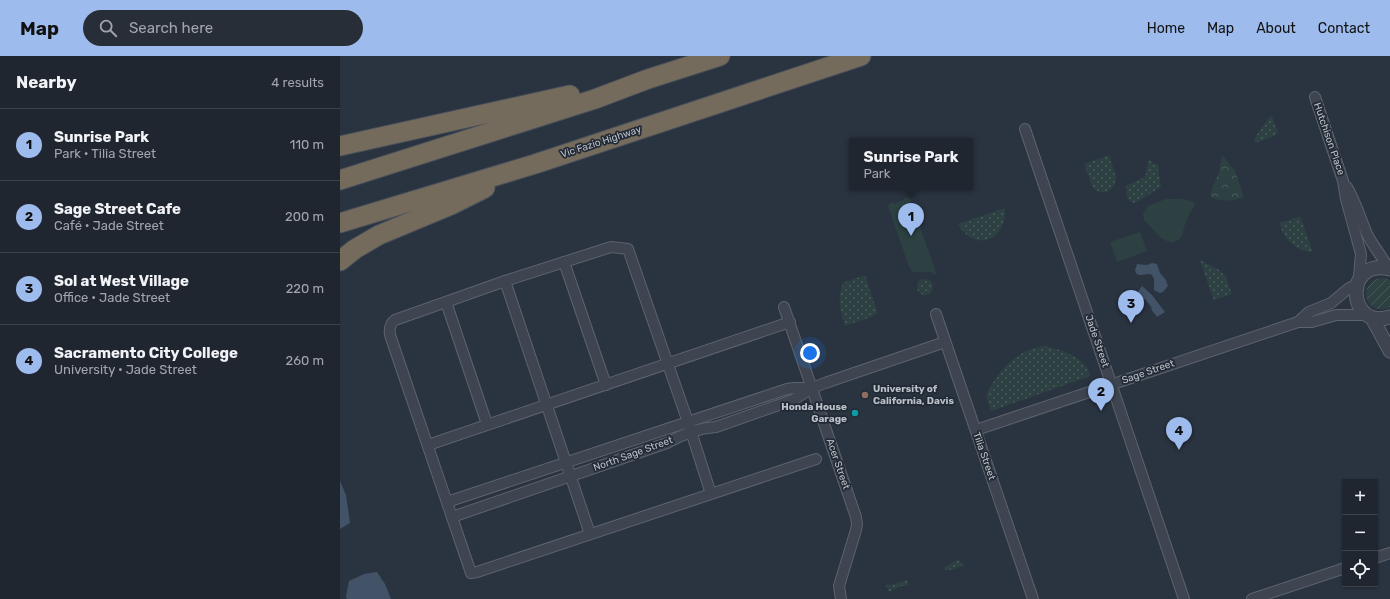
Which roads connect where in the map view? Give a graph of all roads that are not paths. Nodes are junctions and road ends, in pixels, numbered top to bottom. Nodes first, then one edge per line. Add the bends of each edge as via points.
1 (720, 56) edge
2 (861, 56) edge
3 (648, 79) junction
4 (1315, 97) dead end
5 (1026, 129) dead end
6 (340, 146) edge
7 (535, 164) junction
8 (340, 180) edge
9 (1344, 181) junction
10 (340, 223) edge
11 (340, 261) edge
12 (564, 262) junction
13 (1389, 269) edge
14 (506, 281) junction
15 (1358, 281) junction
16 (446, 302) junction
17 (784, 307) dead end
18 (936, 314) dead end
19 (1369, 316) junction
20 (1390, 317) edge
21 (790, 322) junction
22 (1298, 322) junction
23 (945, 342) junction
24 (1390, 351) edge
25 (668, 364) junction
26 (1112, 384) junction
27 (606, 385) junction
28 (812, 388) junction
29 (547, 404) junction
30 (688, 422) junction
31 (487, 424) junction
32 (976, 430) junction
33 (692, 433) junction
34 (428, 445) junction
35 (816, 459) dead end
36 (566, 463) junction
37 (571, 476) junction
38 (711, 494) junction
39 (447, 502) junction
40 (452, 517) junction
41 (590, 534) junction
42 (1390, 552) edge
43 (1378, 557) edge
44 (1342, 569) edge
45 (841, 599) edge
46 (1033, 599) edge
47 (1184, 599) edge
48 (1252, 599) edge

1 - 3 highway
2 - 7 highway, Vic Fazio Highway
3 - 6 highway
3 - 8 highway via 595,99
4 - 9 street, Hutchison Place
5 - 26 street, Jade Street
7 - 10 highway, Vic Fazio Highway
7 - 11 highway via 451,205 379,235
9 - 13 street, Hutchison Place via 1372,243
9 - 15 street, Hutchison Place via 1346,199 1361,254
12 - 14 street
12 - 25 street via 611,247 628,249
12 - 27 street
13 - 15 street via 1372,269
14 - 16 street
14 - 29 street
15 - 19 street via 1355,294 1357,301 1360,308
15 - 22 street, Sage Street via 1331,303 1309,312
16 - 31 street
16 - 34 street via 395,320 389,329
17 - 21 street, Acer Street
18 - 23 street, Tilia Street
19 - 20 street via 1379,319
19 - 22 street, Sage Street via 1336,315 1312,322
19 - 24 street
21 - 25 street
21 - 28 street, Acer Street
22 - 26 street, Sage Street
23 - 28 street, North Sage Street
23 - 32 street, Tilia Street
25 - 27 street
25 - 30 street
26 - 32 street, Sage Street
26 - 47 street, Jade Street
27 - 29 street
28 - 30 street, North Sage Street via 786,390
28 - 33 street, North Sage Street via 793,400
28 - 45 street, Acer Street via 857,524 839,586
29 - 31 street
29 - 36 street
30 - 33 street
30 - 36 street, North Sage Street
31 - 34 street
32 - 46 street, Tilia Street
33 - 37 street, North Sage Street
33 - 38 street
34 - 39 street
35 - 38 street
36 - 37 street
36 - 39 street, North Sage Street
37 - 40 street, North Sage Street
37 - 41 street
38 - 41 street
39 - 40 street
40 - 41 street via 471,573
42 - 43 street
44 - 48 street

